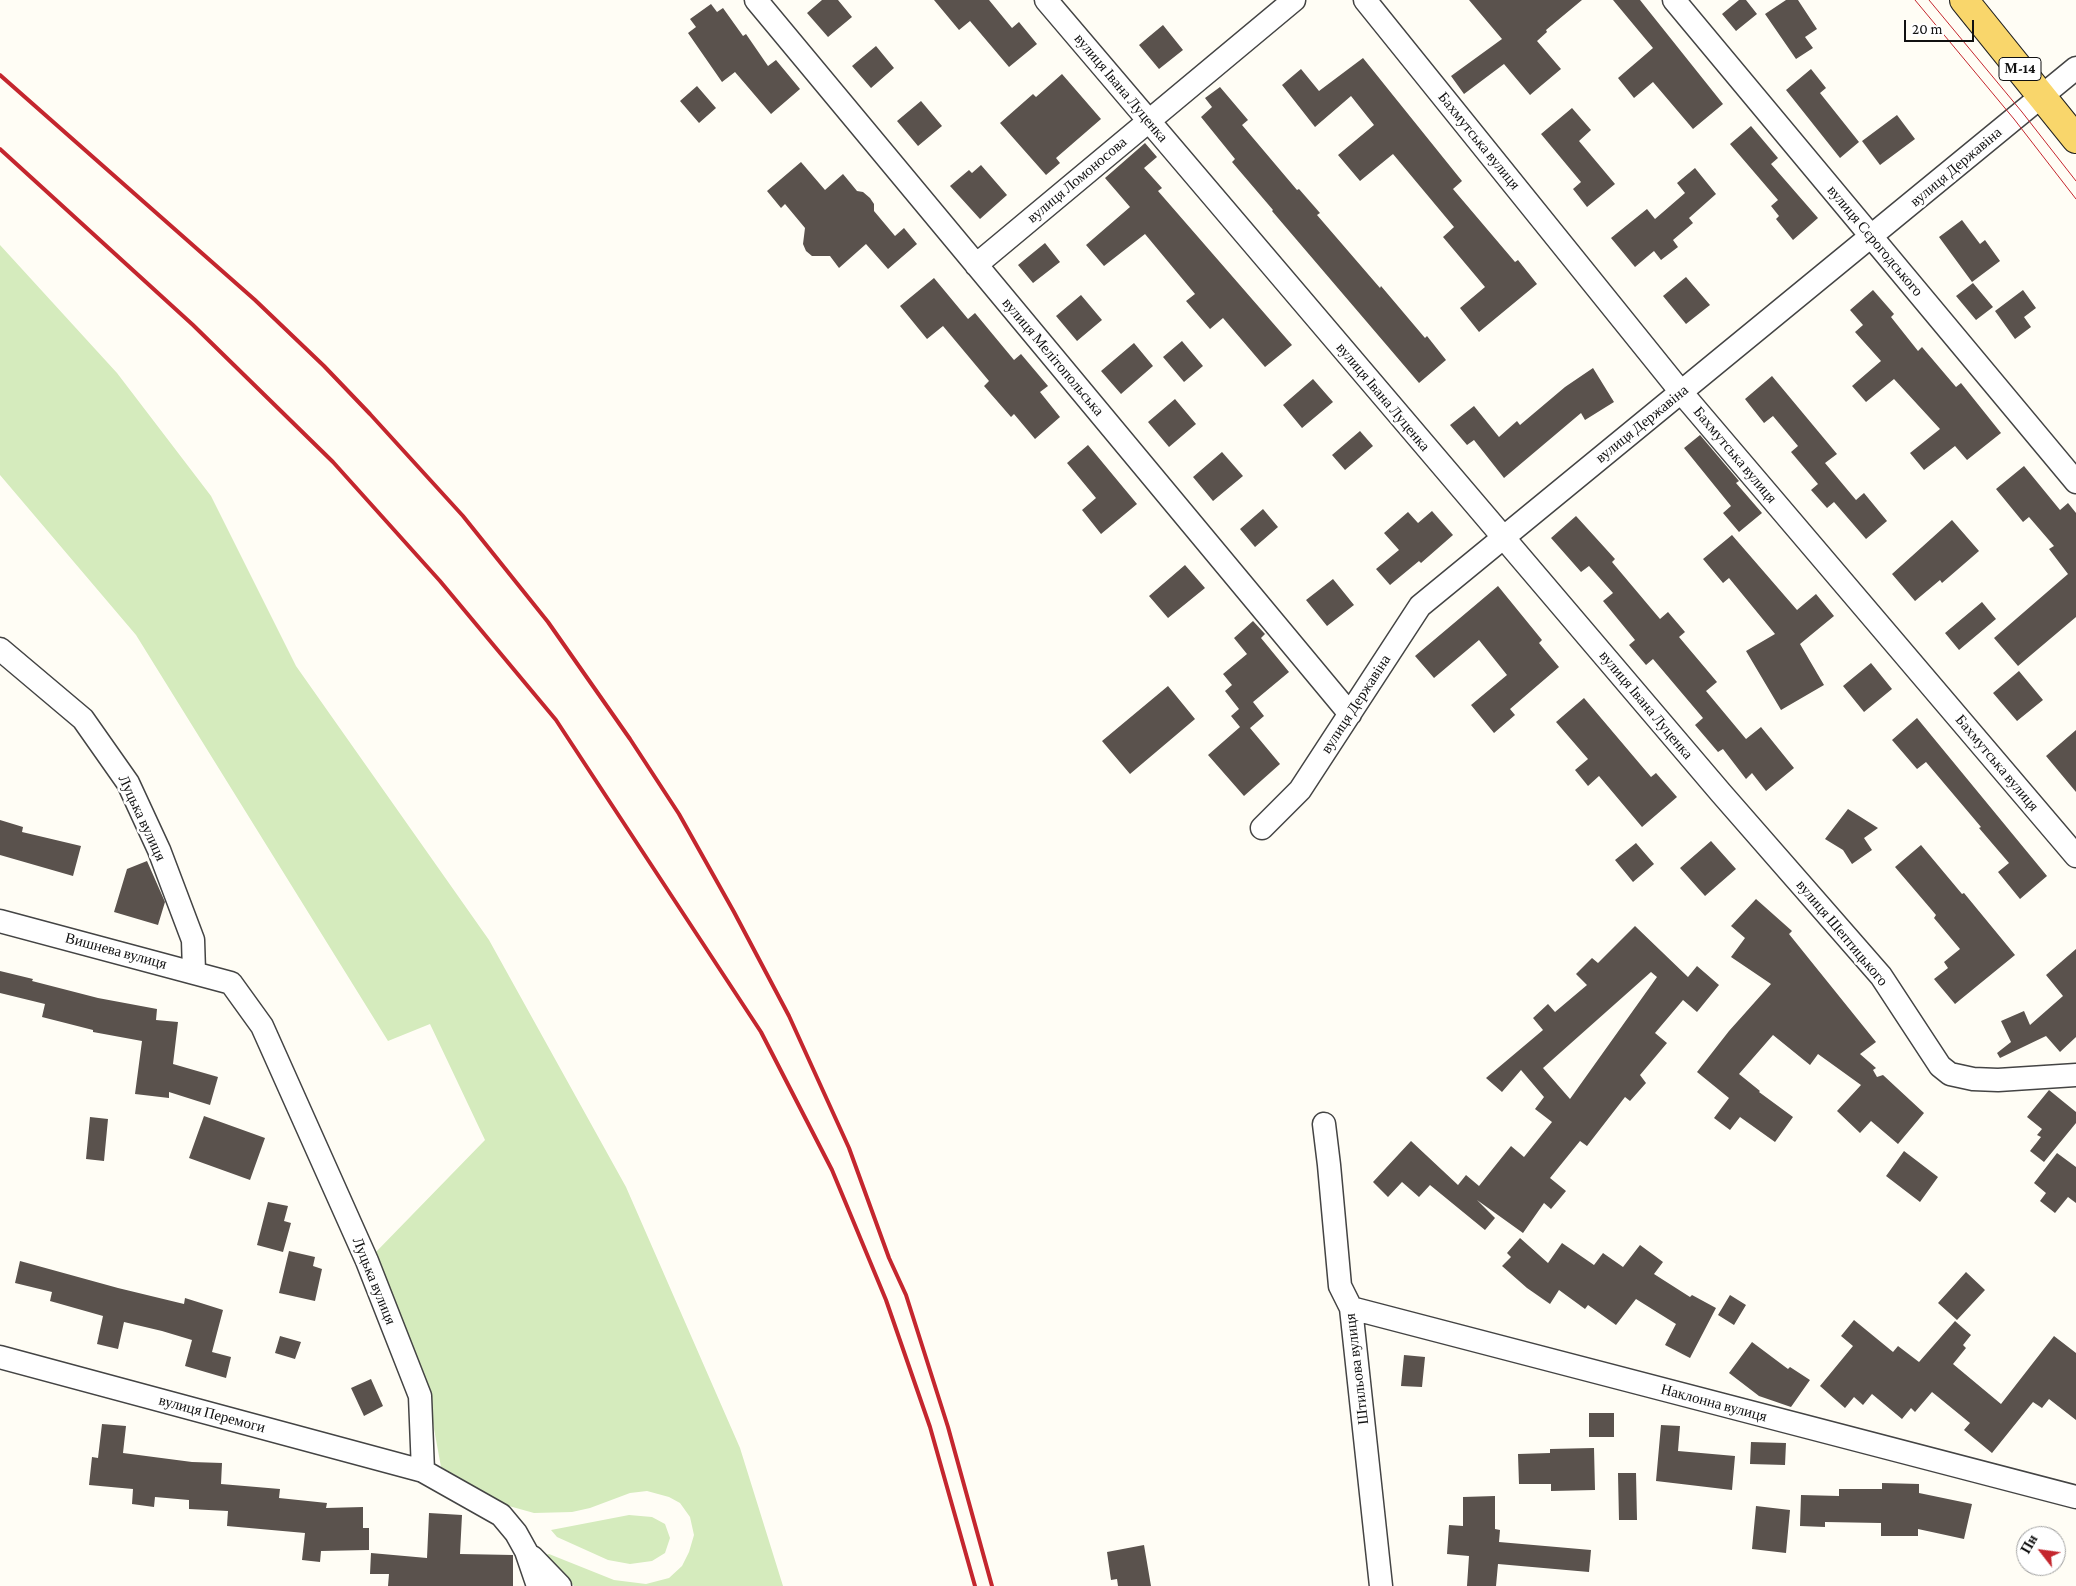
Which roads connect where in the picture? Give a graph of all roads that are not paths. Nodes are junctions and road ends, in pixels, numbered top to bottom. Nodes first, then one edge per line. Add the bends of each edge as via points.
1 (756, 0) edge
2 (1046, 0) edge
3 (1294, 0) edge
4 (1365, 0) edge
5 (1674, 0) edge
6 (1964, 0) edge
7 (2076, 68) edge
8 (2042, 97) junction
9 (1148, 121) junction
10 (2076, 139) edge
11 (1871, 237) junction
12 (976, 265) junction
13 (1681, 392) junction
14 (2076, 482) edge
15 (1504, 538) junction
16 (0, 648) edge
17 (1350, 714) junction
18 (1721, 793) joint
19 (1262, 828) dead end
20 (2076, 856) edge
21 (0, 921) edge
22 (194, 972) junction
23 (231, 983) joint
24 (2076, 1075) edge
25 (1324, 1124) dead end
26 (1351, 1308) junction
27 (0, 1357) edge
28 (423, 1471) junction
29 (2076, 1497) edge
30 (526, 1551) junction
31 (538, 1586) edge
32 (560, 1586) edge
33 (1381, 1586) edge

1 - 12 street, вулиця Мелітопольська
2 - 9 street, вулиця Івана Луценка
3 - 9 street, вулиця Ломоносова
4 - 13 street, Бахмутська вулиця
5 - 11 street, вулиця Сєрогодського
6 - 8 main road, М-14
7 - 8 street, вулиця Державіна
8 - 10 main road, М-14
8 - 11 street, вулиця Державіна
9 - 12 street, вулиця Ломоносова
9 - 15 street, вулиця Івана Луценка
11 - 13 street, вулиця Державіна
11 - 14 street, вулиця Сєрогодського
12 - 17 street, вулиця Мелітопольська
13 - 15 street, вулиця Державіна
13 - 20 street, Бахмутська вулиця
15 - 17 street, вулиця Державіна via 1420,606
15 - 18 street, вулиця Івана Луценка
16 - 22 street, Луцька вулиця via 83,718 128,783 193,940
17 - 19 street, вулиця Державіна via 1300,790
18 - 24 street, вулиця Шептицького via 1881,976 1940,1066 1950,1074 1998,1080
21 - 22 street, Вишнева вулиця
22 - 23 street, Вишнева вулиця
23 - 28 street, Луцька вулиця via 262,1026 367,1261 420,1396
25 - 26 street, Штильова вулиця via 1340,1286
26 - 29 street, Наклонна вулиця
26 - 33 street, Штильова вулиця
27 - 28 street, вулиця Перемоги
28 - 30 street via 501,1515
30 - 31 street
30 - 32 street

